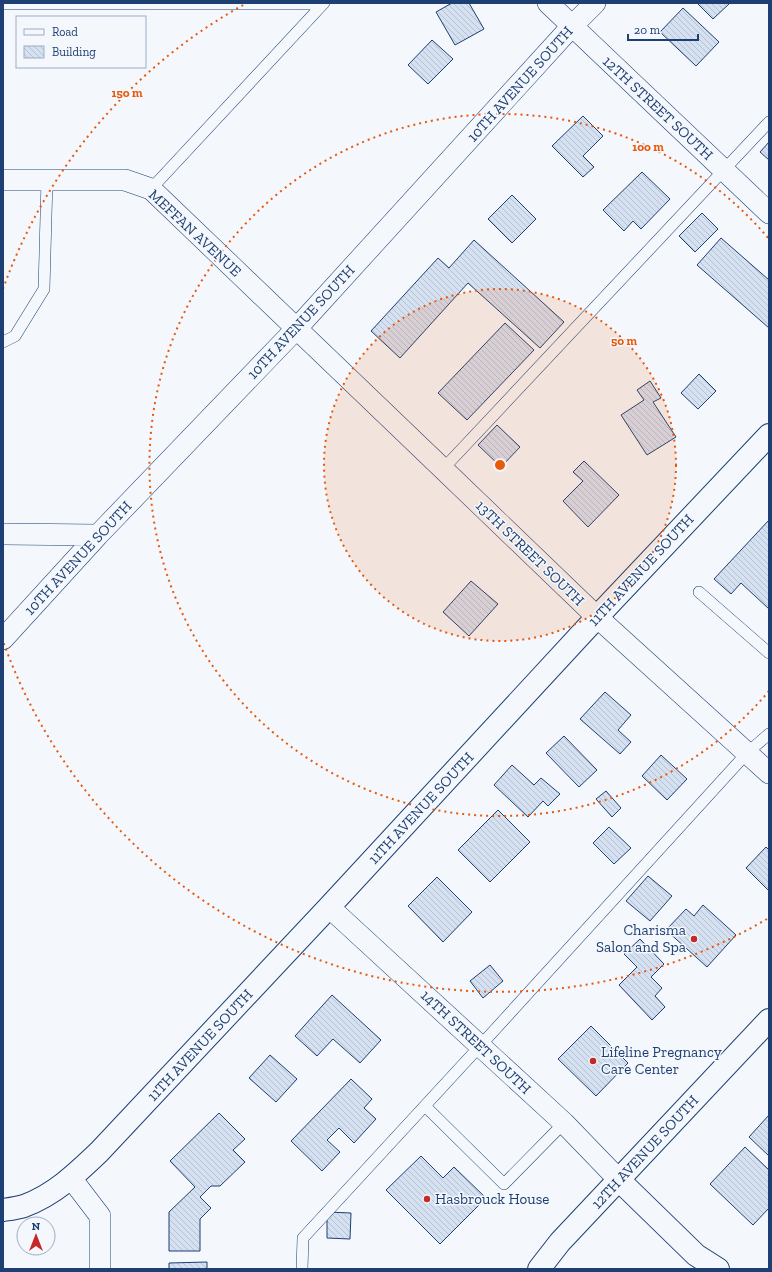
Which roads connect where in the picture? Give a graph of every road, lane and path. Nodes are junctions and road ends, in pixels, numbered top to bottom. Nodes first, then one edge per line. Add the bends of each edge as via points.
1 (323, 3) edge
2 (548, 3) edge
3 (595, 3) edge
4 (3, 4) edge
5 (572, 26) junction
6 (769, 122) edge
7 (724, 170) junction
8 (3, 180) edge
9 (47, 180) junction
10 (151, 189) junction
11 (769, 213) edge
12 (297, 328) junction
13 (3, 342) edge
14 (769, 435) edge
15 (443, 469) junction
16 (3, 534) edge
17 (98, 535) junction
18 (699, 592) dead end
19 (597, 617) junction
20 (3, 639) edge
21 (769, 653) edge
22 (769, 734) edge
23 (747, 753) junction
24 (769, 773) edge
25 (329, 907) junction
26 (769, 1020) edge
27 (480, 1046) junction
28 (425, 1106) junction
29 (564, 1123) junction
30 (71, 1178) junction
31 (619, 1180) junction
32 (3, 1210) edge
33 (100, 1269) edge
34 (302, 1269) edge
35 (538, 1269) edge
36 (718, 1269) edge

1 - 4 lane
1 - 10 lane
2 - 5 street, 12TH STREET SOUTH
3 - 5 street, 10TH AVENUE SOUTH
5 - 7 street, 12TH STREET SOUTH
5 - 12 street, 10TH AVENUE SOUTH
6 - 7 lane
7 - 11 street, 12TH STREET SOUTH
7 - 15 lane
8 - 9 street, MEFFAN AVENUE
9 - 10 street, MEFFAN AVENUE via 125,180
9 - 13 lane via 44,289 15,336
10 - 12 street, MEFFAN AVENUE
12 - 15 street, 13TH STREET SOUTH
12 - 17 street, 10TH AVENUE SOUTH
14 - 19 street, 11TH AVENUE SOUTH
15 - 19 street, 13TH STREET SOUTH
16 - 17 street
17 - 20 street, 10TH AVENUE SOUTH
18 - 21 lane
19 - 23 street, 13TH STREET SOUTH
19 - 25 street, 11TH AVENUE SOUTH
22 - 23 lane
23 - 24 street, 13TH STREET SOUTH
23 - 27 lane
25 - 27 street, 14TH STREET SOUTH
25 - 30 street, 11TH AVENUE SOUTH via 99,1152
26 - 31 street, 12TH AVENUE SOUTH
27 - 28 lane
27 - 29 street, 14TH STREET SOUTH
28 - 29 lane via 504,1184
28 - 34 lane via 303,1238
29 - 31 street, 14TH STREET SOUTH
30 - 32 street, 11TH AVENUE SOUTH via 51,1194 23,1207
30 - 33 street via 100,1216
31 - 35 street, 12TH AVENUE SOUTH
31 - 36 street via 696,1255

